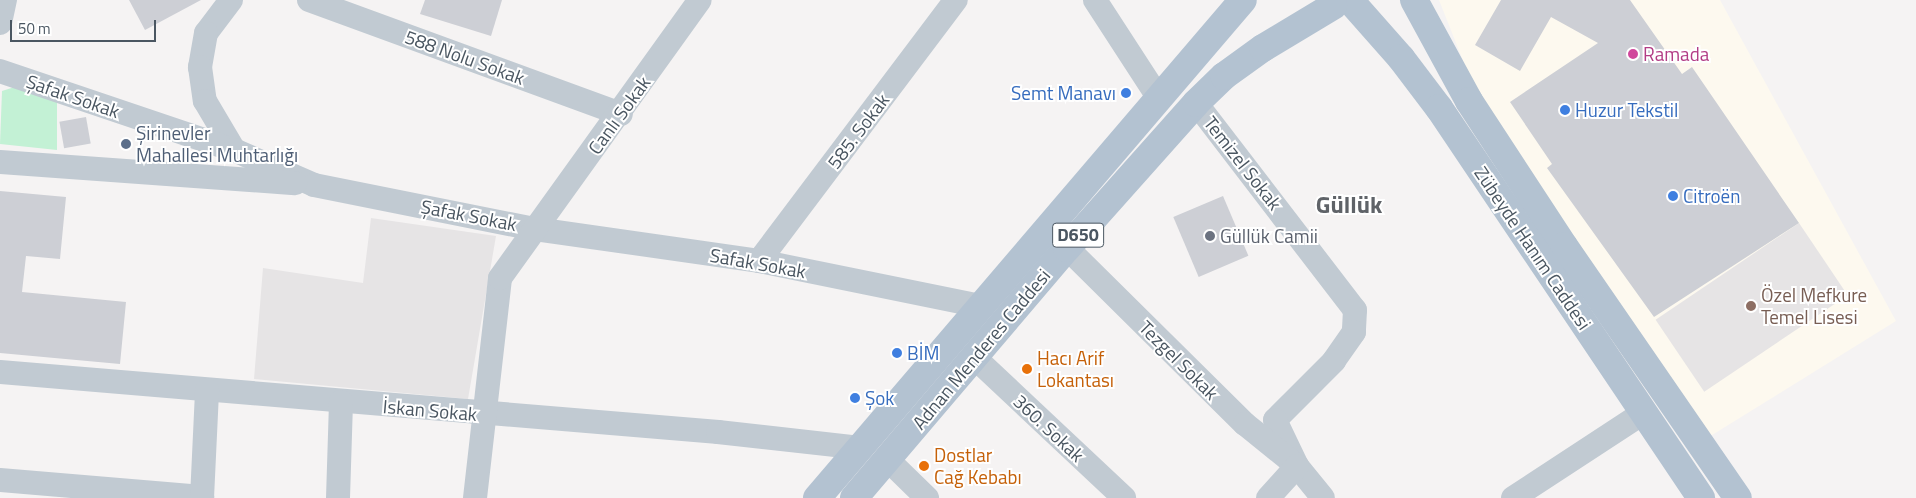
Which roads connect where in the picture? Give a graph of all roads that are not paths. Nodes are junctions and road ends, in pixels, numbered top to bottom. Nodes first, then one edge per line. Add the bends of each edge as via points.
1 (5, 0) edge
2 (309, 0) edge
3 (700, 0) edge
4 (956, 0) edge
5 (1095, 0) edge
6 (1243, 0) edge
7 (1414, 0) edge
8 (226, 2) edge
9 (1341, 3) edge
10 (0, 23) edge
11 (0, 71) edge
12 (1158, 97) junction
13 (1196, 103) junction
14 (621, 114) junction
15 (234, 150) junction
16 (0, 162) edge
17 (314, 185) junction
18 (535, 229) junction
19 (1067, 248) junction
20 (759, 262) junction
21 (980, 306) junction
22 (974, 358) junction
23 (0, 372) edge
24 (207, 390) junction
25 (341, 402) junction
26 (1643, 413) junction
27 (482, 414) junction
28 (860, 448) junction
29 (887, 459) junction
30 (1297, 466) junction
31 (0, 480) edge
32 (202, 498) edge
33 (338, 498) edge
34 (475, 498) edge
35 (817, 498) edge
36 (854, 498) edge
37 (927, 498) edge
38 (1124, 498) edge
39 (1268, 498) edge
40 (1323, 498) edge
41 (1513, 498) edge
42 (1701, 498) edge
43 (1738, 498) edge

1 - 10 street
2 - 14 street, 588 Nolu Sokak
3 - 14 street, Canlı Sokak
4 - 20 street, 585. Sokak
5 - 12 street
6 - 12 main road, Adnan Menderes Caddesi
7 - 43 main road, Zübeyde Hanım Caddesi via 1474,109
8 - 15 street via 206,33 200,68 205,101
9 - 13 main road, Adnan Menderes Caddesi / D650 via 1263,48 1224,76
9 - 26 main road, Zübeyde Hanım Caddesi via 1401,58 1439,108
11 - 15 street, Şafak Sokak
12 - 21 main road, Adnan Menderes Caddesi
13 - 19 main road, Adnan Menderes Caddesi / D650
13 - 30 street, Temizel Sokak via 1355,310 1354,332 1334,361 1275,420
14 - 18 street, Canlı Sokak
15 - 17 street, Şafak Sokak
16 - 17 street, Şafak Sokak
17 - 18 street, Şafak Sokak
18 - 20 street, Safak Sokak
18 - 27 street, Canlı Sokak via 500,278
19 - 22 main road, Adnan Menderes Caddesi / D650
19 - 30 street, Tezgel Sokak via 1244,424
20 - 21 street, Safak Sokak
21 - 28 main road, Adnan Menderes Caddesi
22 - 29 main road, Adnan Menderes Caddesi / D650
22 - 38 street, 360. Sokak
23 - 24 street, İskan Sokak
24 - 25 street, İskan Sokak
24 - 32 street
25 - 27 street, İskan Sokak
25 - 33 street
26 - 41 street
26 - 42 main road, Zübeyde Hanım Caddesi
27 - 28 street, İskan Sokak via 718,432
27 - 34 street, Canlı Sokak
28 - 35 main road, Adnan Menderes Caddesi
29 - 36 main road, Adnan Menderes Caddesi / D650
29 - 37 street
30 - 39 street
30 - 40 street
31 - 32 street

